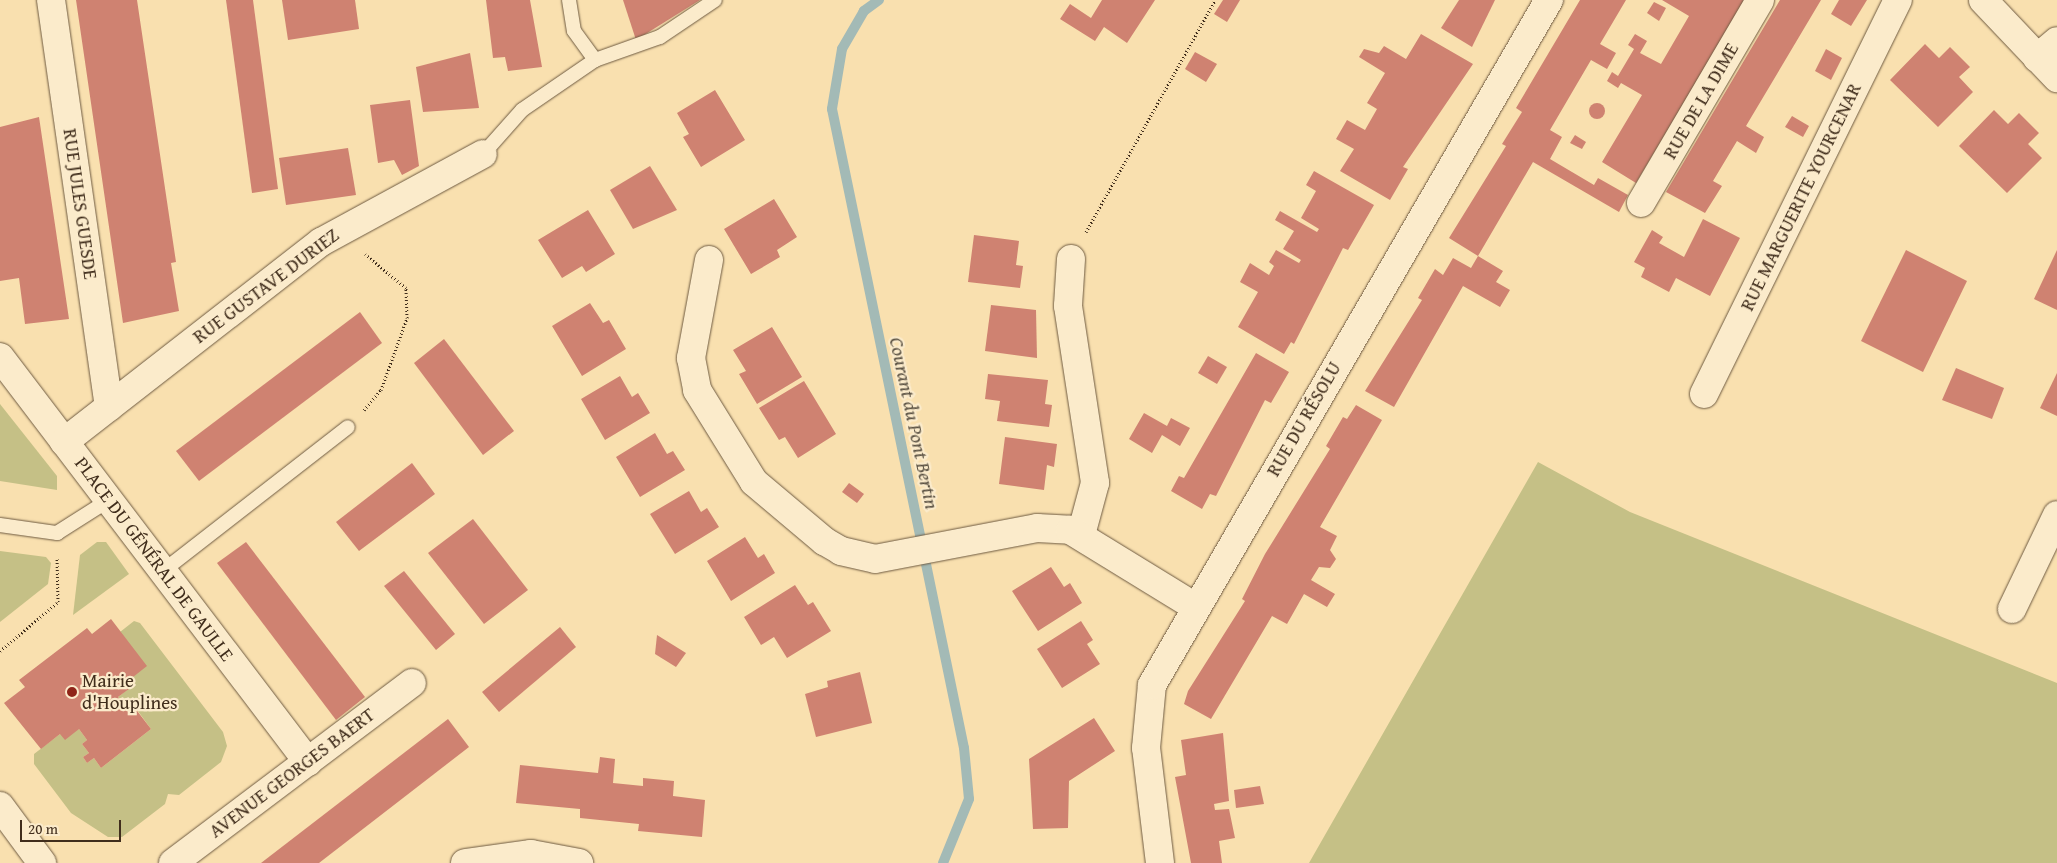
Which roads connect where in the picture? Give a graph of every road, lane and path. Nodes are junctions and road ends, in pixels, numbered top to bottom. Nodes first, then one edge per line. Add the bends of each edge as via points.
1 (51, 0) edge
2 (569, 0) edge
3 (715, 0) edge
4 (1215, 0) edge
5 (1549, 0) edge
6 (1760, 0) edge
7 (1898, 0) edge
8 (1983, 0) edge
9 (2047, 50) edge
10 (595, 60) junction
11 (2057, 78) edge
12 (483, 154) joint
13 (1642, 203) dead end
14 (338, 231) junction
15 (1071, 259) joint
16 (710, 260) dead end
17 (0, 358) edge
18 (1704, 394) dead end
19 (109, 407) junction
20 (348, 427) joint
21 (64, 442) junction
22 (109, 500) junction
23 (2057, 514) edge
24 (0, 525) edge
25 (57, 534) junction
26 (1081, 535) junction
27 (163, 571) junction
28 (1194, 606) junction
29 (2012, 609) dead end
30 (0, 651) edge
31 (412, 683) dead end
32 (308, 762) junction
33 (0, 806) edge
34 (42, 863) edge
35 (173, 863) edge
36 (465, 863) edge
37 (579, 863) edge
38 (1160, 863) edge

1 - 19 street, RUE JULES GUESDE
2 - 10 lane via 574,31
3 - 10 lane via 660,37
4 - 15 path
5 - 28 street, RUE DU RÉSOLU
6 - 13 street, RUE DE LA DIME
7 - 18 street, RUE MARGUERITE YOURCENAR
8 - 9 street
9 - 11 street
10 - 12 lane via 522,110
12 - 14 street, RUE GUSTAVE DURIEZ
14 - 19 street, RUE GUSTAVE DURIEZ
14 - 20 path via 406,288 407,318 381,390
15 - 26 street via 1068,306 1095,483
16 - 26 street via 691,376 740,464 770,497 841,551 858,557 894,557 1037,528
17 - 21 street, PLACE DU GÉNÉRAL DE GAULLE
19 - 21 street, RUE GUSTAVE DURIEZ
20 - 27 lane
21 - 22 street, PLACE DU GÉNÉRAL DE GAULLE
22 - 25 lane
22 - 27 street, PLACE DU GÉNÉRAL DE GAULLE
23 - 29 street
24 - 25 lane
25 - 30 path via 58,602
26 - 28 street
27 - 32 street, PLACE DU GÉNÉRAL DE GAULLE
28 - 38 street, RUE DU RÉSOLU via 1152,684 1147,703 1146,748
31 - 32 street, AVENUE GEORGES BAERT
32 - 35 street, AVENUE GEORGES BAERT
33 - 34 street
36 - 37 street via 531,854

